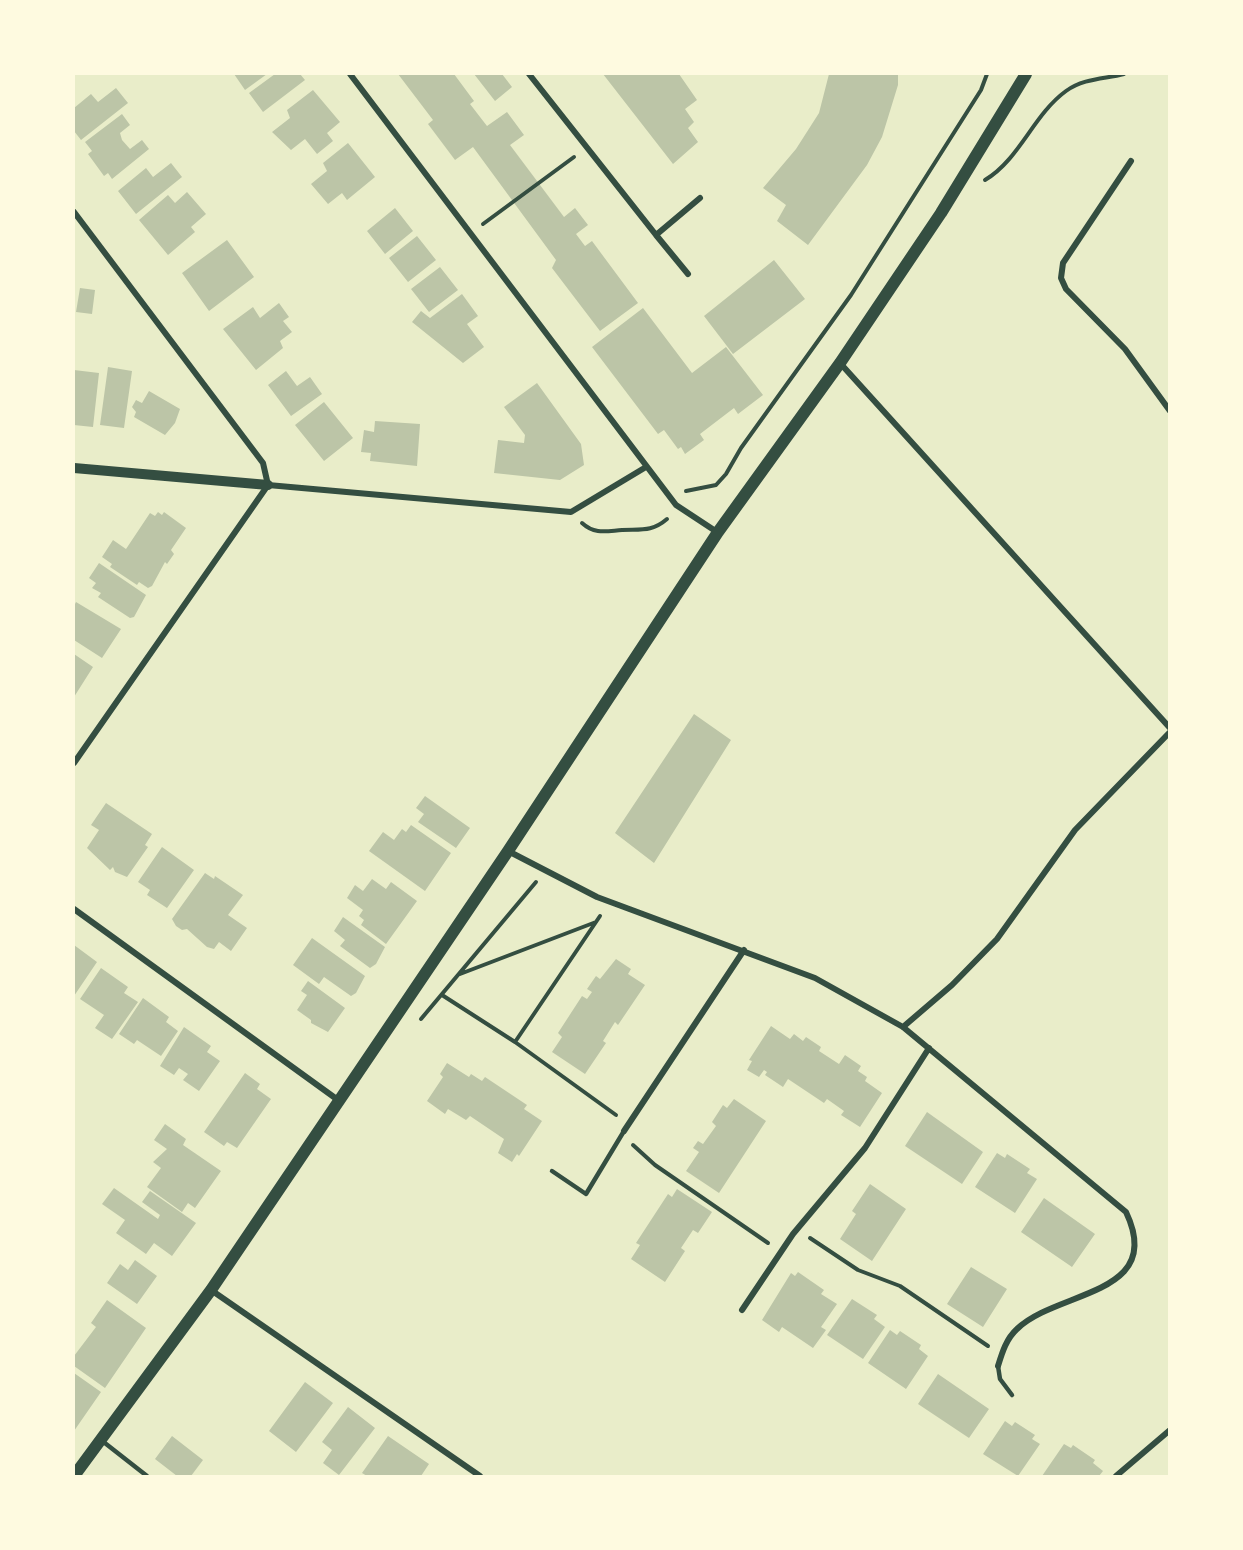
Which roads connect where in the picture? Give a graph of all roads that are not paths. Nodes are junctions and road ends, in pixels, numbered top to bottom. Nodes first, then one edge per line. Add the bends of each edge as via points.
1 (350, 74) edge
2 (529, 74) edge
3 (1026, 74) edge
4 (1131, 160) dead end
5 (700, 198) dead end
6 (74, 212) edge
7 (656, 235) junction
8 (688, 274) dead end
9 (840, 363) junction
10 (1170, 411) edge
11 (646, 466) junction
12 (74, 468) edge
13 (268, 485) junction
14 (718, 532) junction
15 (1170, 730) edge
16 (74, 763) edge
17 (508, 851) junction
18 (74, 909) edge
19 (744, 950) junction
20 (903, 1027) junction
21 (929, 1048) junction
22 (338, 1100) junction
23 (623, 1133) joint
24 (552, 1172) dead end
25 (211, 1290) junction
26 (742, 1310) dead end
27 (998, 1366) joint
28 (1012, 1395) dead end
29 (1170, 1430) edge
30 (101, 1440) junction
31 (74, 1476) edge
32 (147, 1476) edge
33 (480, 1476) edge
34 (1116, 1476) edge

1 - 11 street
2 - 7 street
3 - 9 main road
4 - 10 street via 1063,263 1062,278 1066,289 1125,349
5 - 7 street
6 - 13 street via 263,463
7 - 8 street
9 - 14 main road
9 - 15 street
11 - 13 street via 571,512
11 - 14 street via 676,505
12 - 13 street
13 - 16 street
14 - 17 main road
15 - 20 street via 1075,830 998,939
17 - 19 street via 597,897
17 - 22 main road
18 - 22 street
19 - 20 street via 815,978
19 - 23 street
20 - 21 street
21 - 26 street via 865,1148 798,1228
21 - 27 street via 1116,1202 1133,1227 1134,1256 1127,1269 1017,1329
22 - 25 main road
23 - 24 lane via 586,1194
25 - 30 main road
25 - 33 street
27 - 28 lane via 999,1379
29 - 34 street
30 - 31 main road
30 - 32 lane

